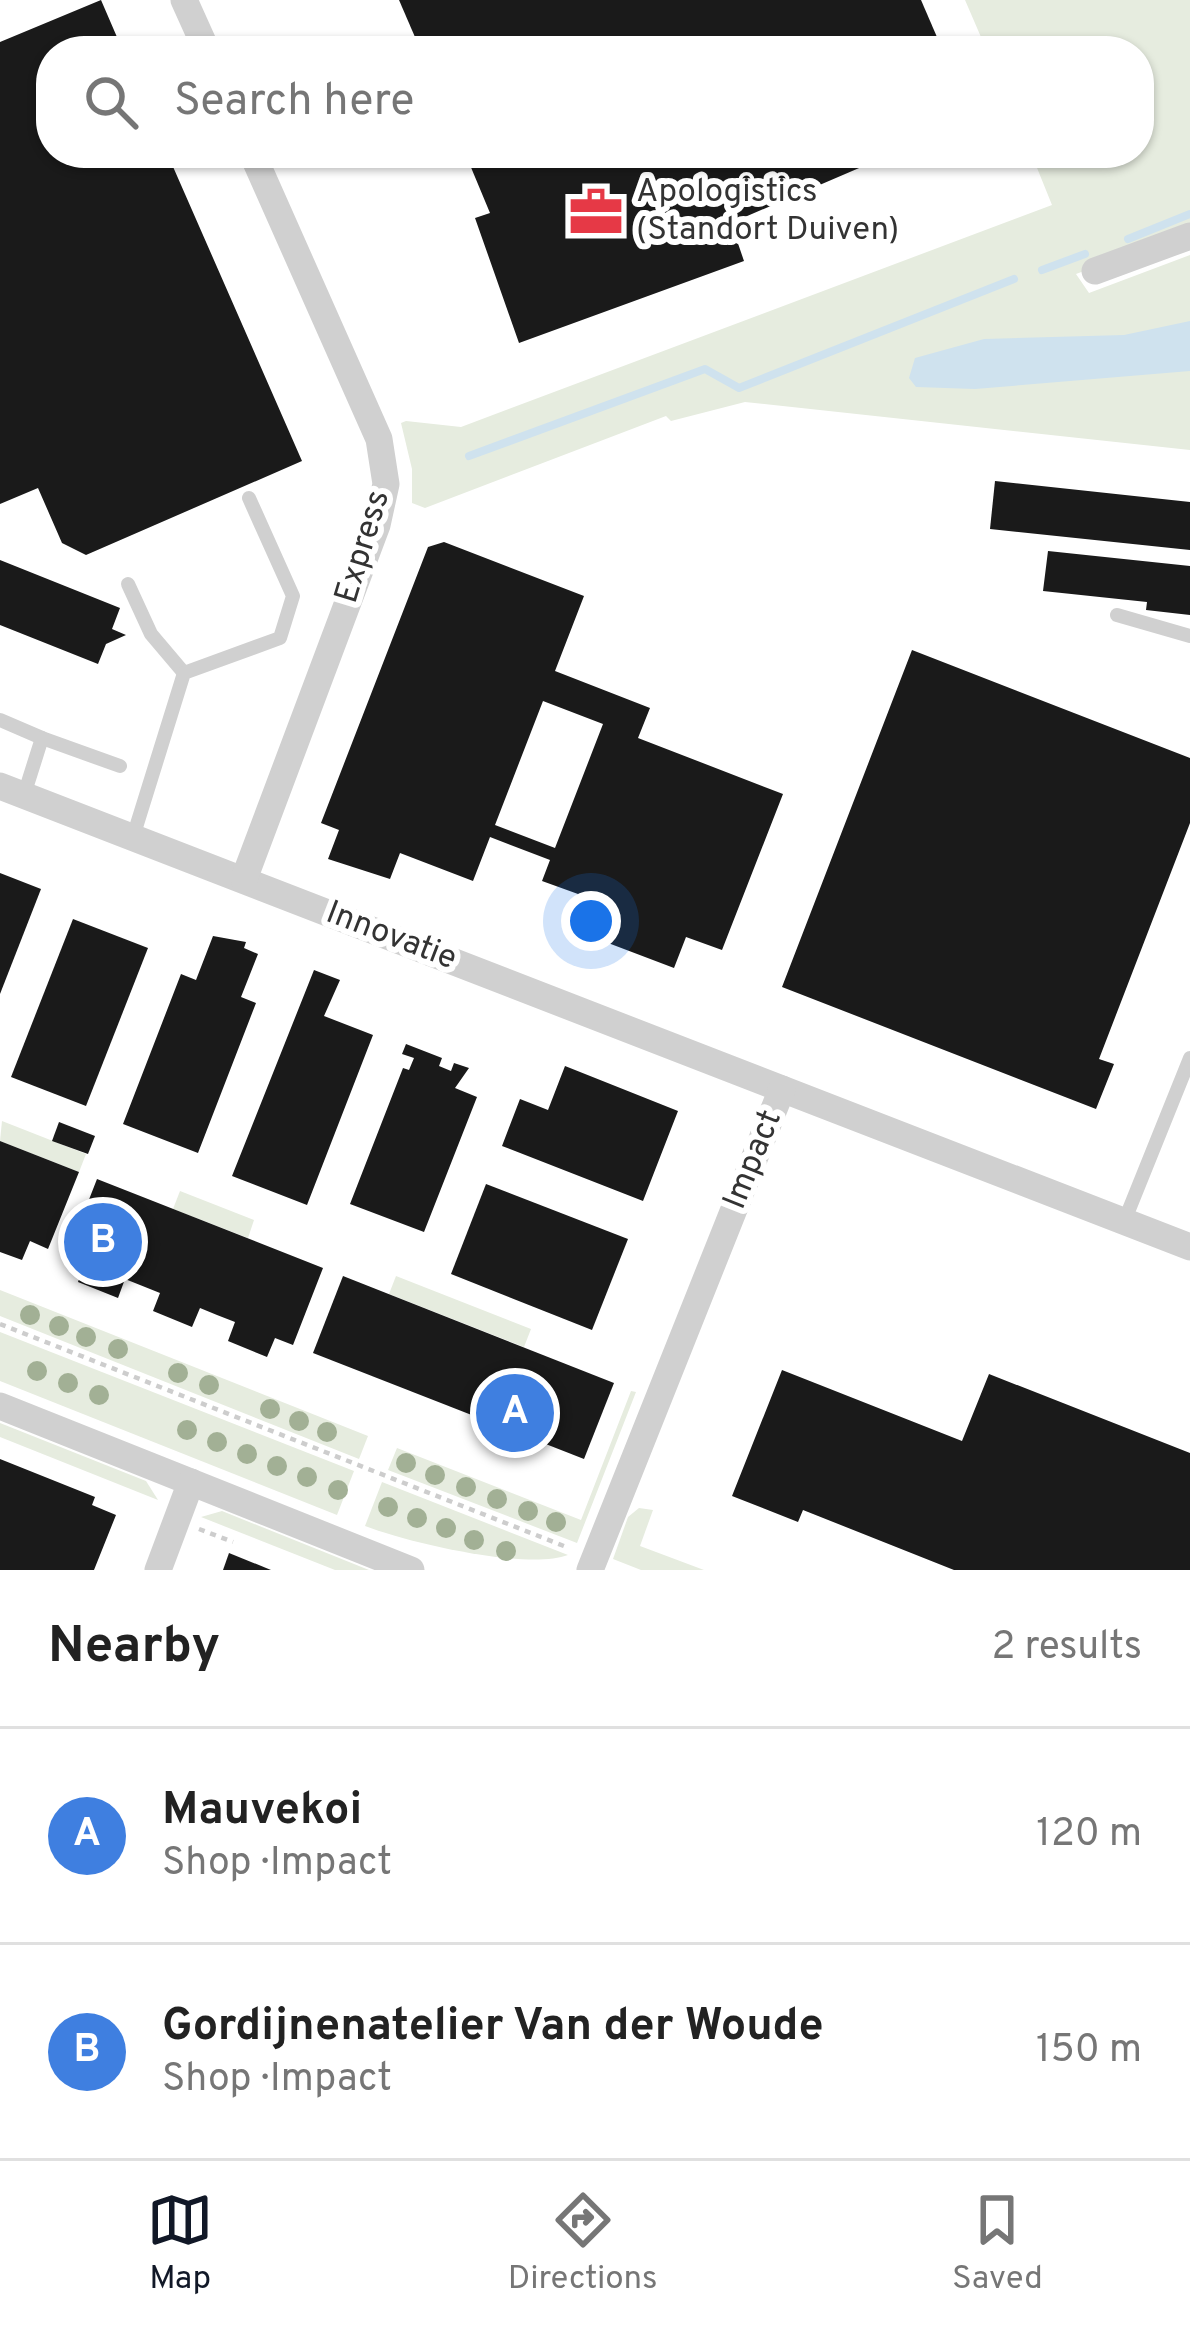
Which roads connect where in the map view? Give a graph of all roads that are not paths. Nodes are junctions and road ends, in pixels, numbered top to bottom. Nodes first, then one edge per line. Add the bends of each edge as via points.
1 (184, 0) edge
2 (200, 36) edge
3 (259, 168) edge
4 (1190, 236) edge
5 (1095, 271) dead end
6 (249, 498) dead end
7 (128, 584) dead end
8 (1117, 615) dead end
9 (1190, 636) edge
10 (184, 674) junction
11 (0, 720) edge
12 (42, 738) junction
13 (119, 766) dead end
14 (12, 791) edge
15 (133, 837) junction
16 (244, 879) junction
17 (1190, 1058) edge
18 (782, 1089) junction
19 (1124, 1222) junction
20 (1190, 1247) edge
21 (0, 1406) edge
22 (191, 1482) junction
23 (593, 1564) edge
24 (158, 1570) edge
25 (411, 1570) edge

1 - 2 street
3 - 16 street, Express via 379,439 386,484
4 - 5 street
6 - 10 lane via 292,596 280,638
7 - 10 lane via 151,634
8 - 9 lane
10 - 15 lane
11 - 12 lane
12 - 13 lane
12 - 14 lane
14 - 15 street, Innovatie
15 - 16 street, Innovatie
16 - 18 street, Innovatie
17 - 19 lane
18 - 19 street, Impact
18 - 23 street, Impact
19 - 20 street, Impact
21 - 22 street
22 - 24 street
22 - 25 street

